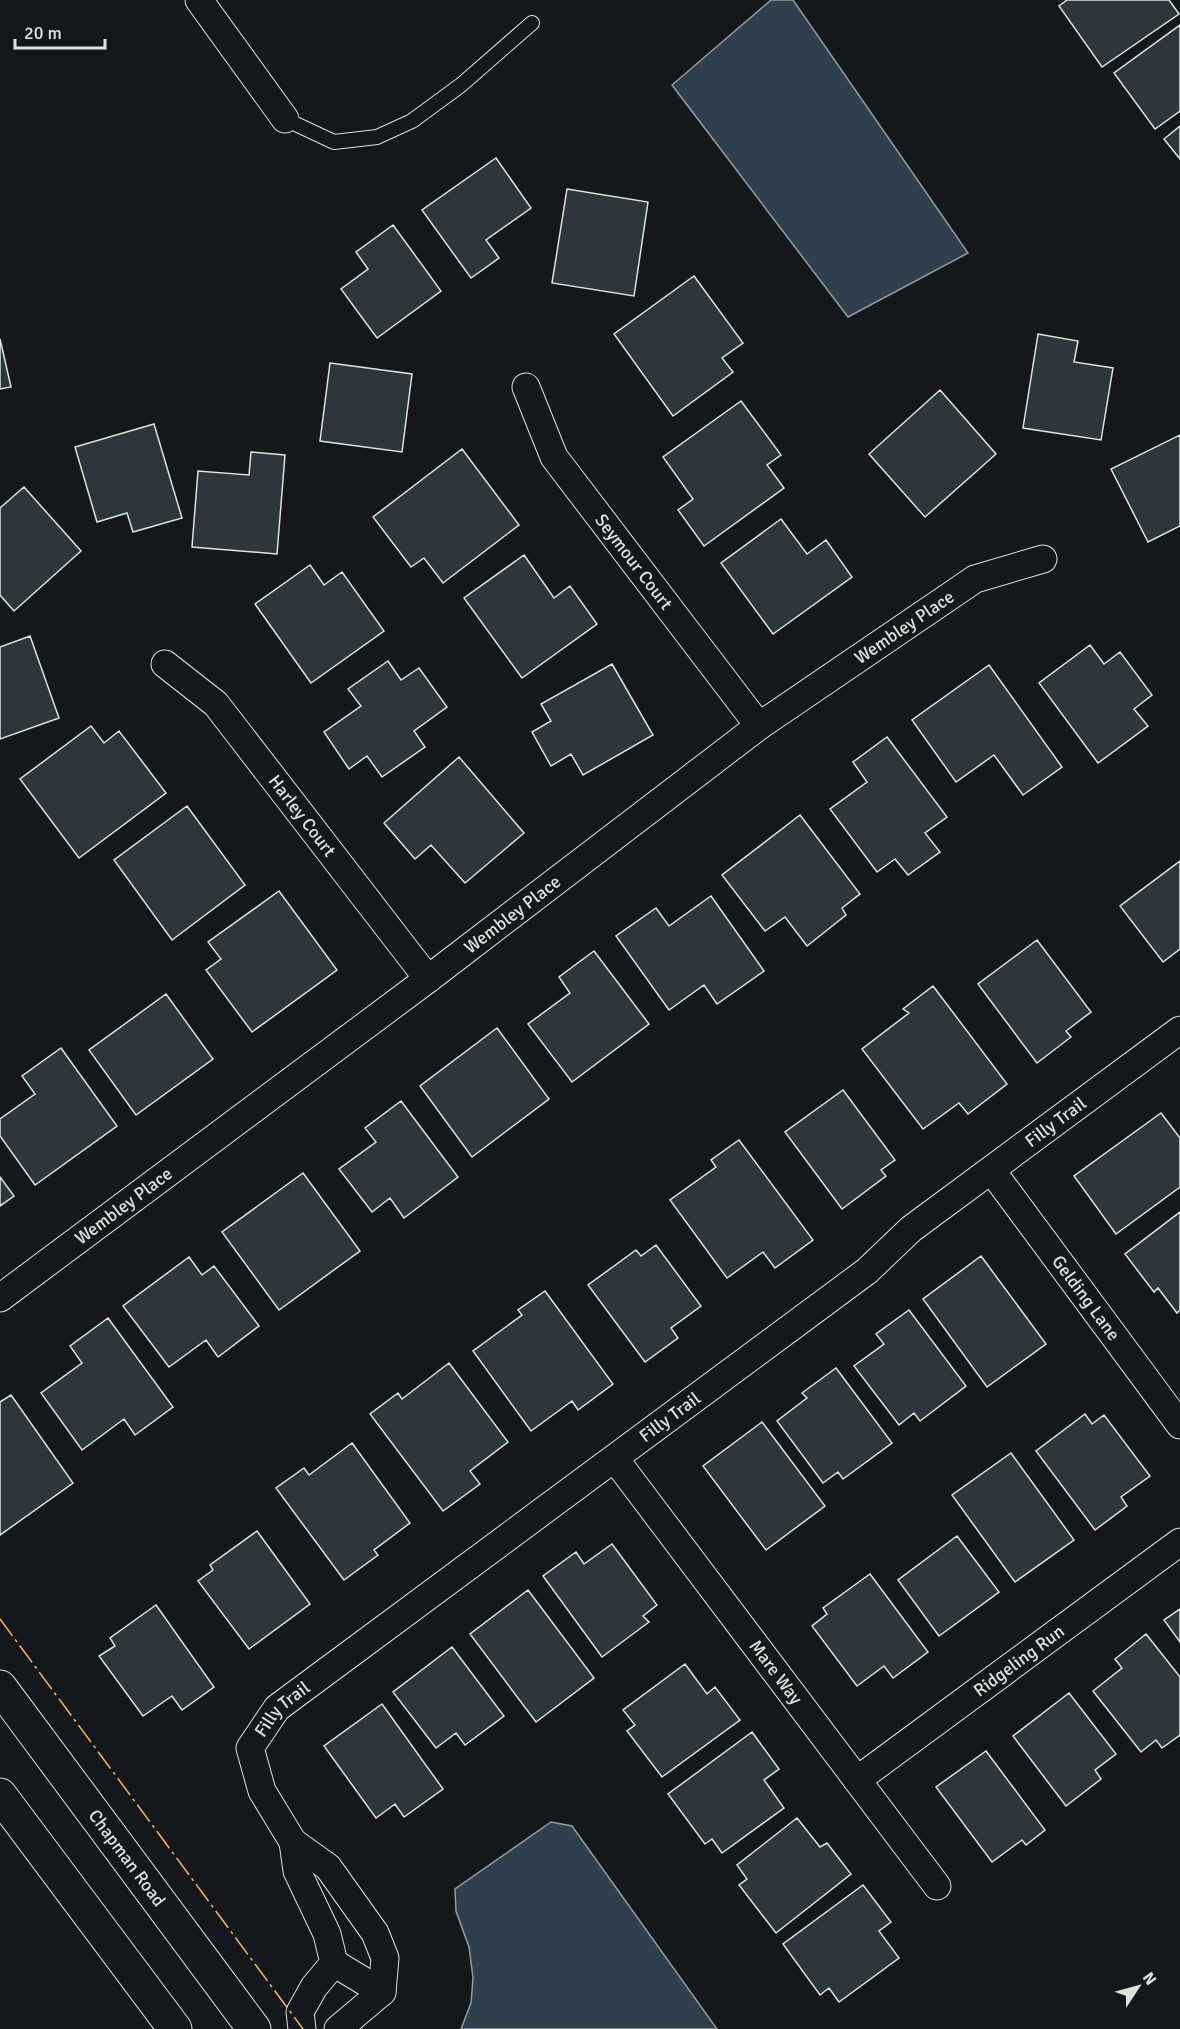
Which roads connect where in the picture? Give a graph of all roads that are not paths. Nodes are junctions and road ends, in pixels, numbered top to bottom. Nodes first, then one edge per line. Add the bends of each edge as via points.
1 (199, 0) edge
2 (532, 23) dead end
3 (285, 118) joint
4 (526, 387) dead end
5 (1043, 559) dead end
6 (165, 664) dead end
7 (759, 726) junction
8 (428, 979) junction
9 (1180, 1030) edge
10 (992, 1170) junction
11 (0, 1298) edge
12 (1180, 1425) edge
13 (615, 1459) junction
14 (1180, 1542) edge
15 (0, 1687) edge
16 (857, 1780) junction
17 (0, 1795) edge
18 (293, 1842) junction
19 (937, 1886) dead end
20 (334, 1963) junction
21 (382, 1992) junction
22 (175, 2029) edge
23 (254, 2029) edge
24 (302, 2029) edge
25 (338, 2029) edge

1 - 3 street
2 - 3 lane via 461,85 412,121 377,138 334,142
4 - 7 street, Seymour Court via 554,457
5 - 7 street, Wembley Place via 975,579
6 - 8 street, Harley Court via 216,704
7 - 8 street, Wembley Place
8 - 11 street, Wembley Place
9 - 10 street, Filly Trail
10 - 12 street, Gelding Lane
10 - 13 street, Filly Trail via 911,1229 867,1271
13 - 16 street, Mare Way
13 - 18 street, Filly Trail via 277,1708 250,1748 262,1791
14 - 16 street, Ridgeling Run
15 - 23 street, Chapman Road
16 - 19 street, Mare Way
17 - 22 street
18 - 20 street via 297,1870 327,1934
18 - 21 street via 328,1867 375,1933 385,1958
20 - 21 street
20 - 24 street via 300,2012
21 - 25 street

